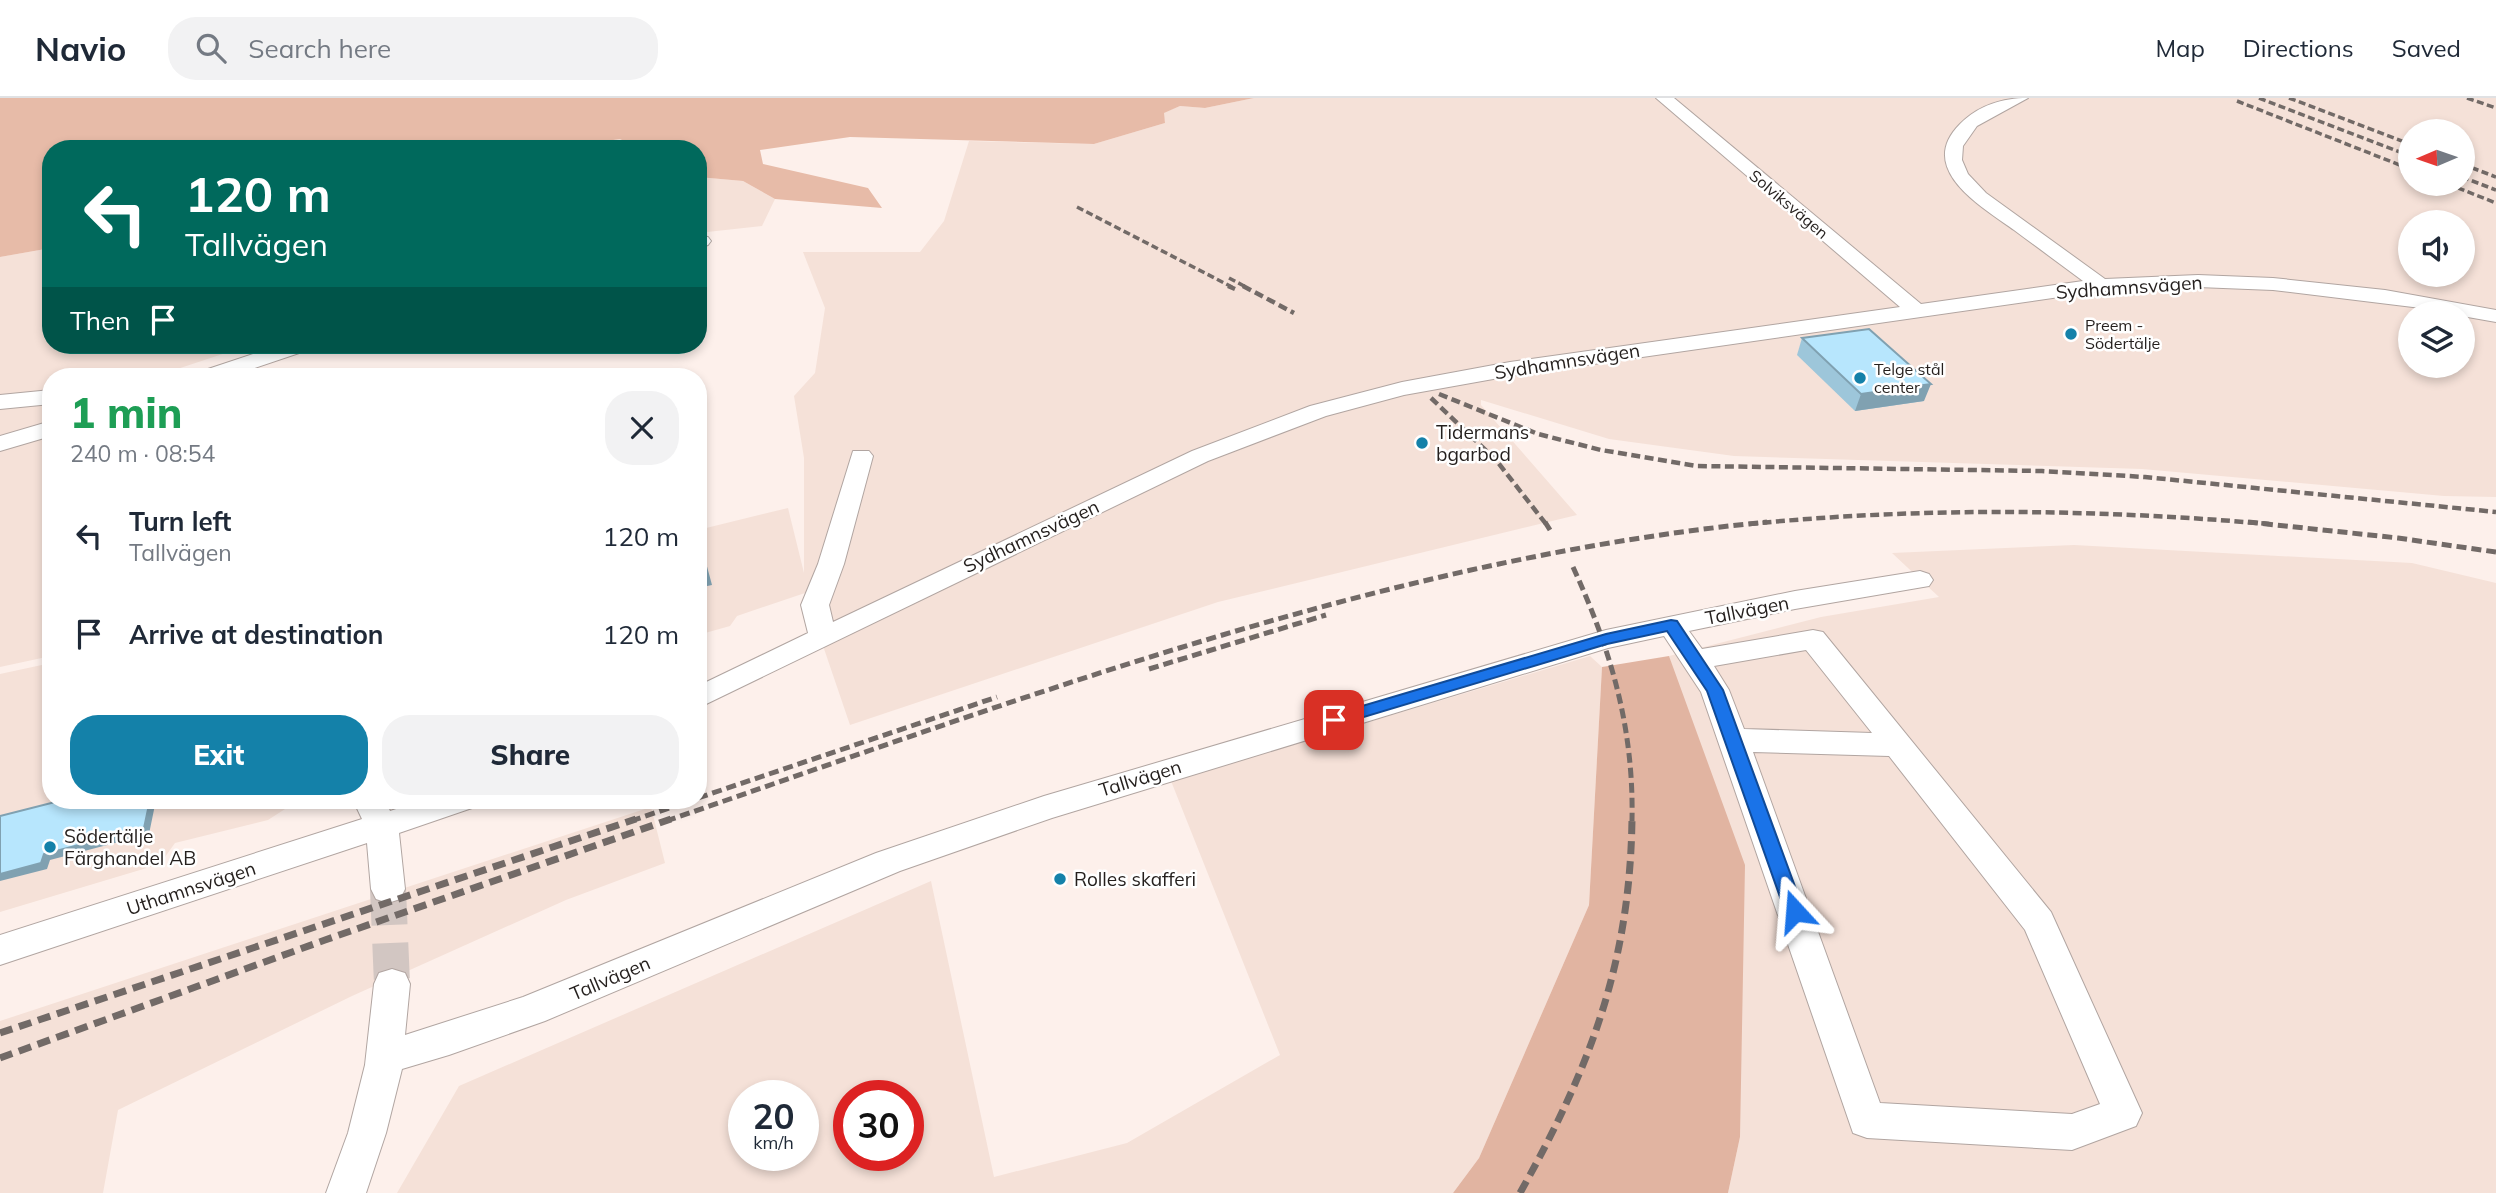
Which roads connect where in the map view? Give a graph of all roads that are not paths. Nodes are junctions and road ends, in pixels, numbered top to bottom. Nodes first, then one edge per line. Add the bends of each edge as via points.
1 (1664, 98) edge
2 (2020, 98) edge
3 (2101, 285) junction
4 (1915, 310) junction
5 (2496, 316) edge
6 (274, 354) edge
7 (233, 368) edge
8 (42, 398) edge
9 (0, 402) edge
10 (42, 431) edge
11 (0, 444) edge
12 (861, 456) dead end
13 (1920, 580) dead end
14 (1671, 625) junction
15 (823, 636) junction
16 (1695, 660) junction
17 (707, 694) edge
18 (1733, 740) junction
19 (1897, 745) junction
20 (402, 809) edge
21 (376, 813) edge
22 (388, 888) tunnel mouth
23 (0, 950) edge
24 (392, 984) tunnel mouth
25 (385, 1057) junction
26 (346, 1193) edge

1 - 4 street, Solviksvägen
2 - 3 street via 1993,107 1960,131 1952,149 1958,173 1975,193
3 - 4 street, Sydhamnsvägen
3 - 5 street, Sydhamnsvägen via 2197,281 2286,285 2378,294
4 - 15 street, Sydhamnsvägen via 1510,369 1402,389 1318,411 1200,456
6 - 7 street
8 - 9 street
10 - 11 street
12 - 15 street via 815,605
13 - 14 street, Tallvägen
14 - 16 street
14 - 25 street, Tallvägen via 1606,639 1044,808 888,862 532,1010
15 - 17 street, Sydhamnsvägen
16 - 18 street via 1715,690
16 - 19 street via 1813,639
18 - 19 street
18 - 19 street via 1867,1120 2072,1132 2123,1113 2039,922
20 - 21 street
21 - 22 street
21 - 23 street, Uthamnsvägen
24 - 25 street
25 - 26 street via 367,1133

